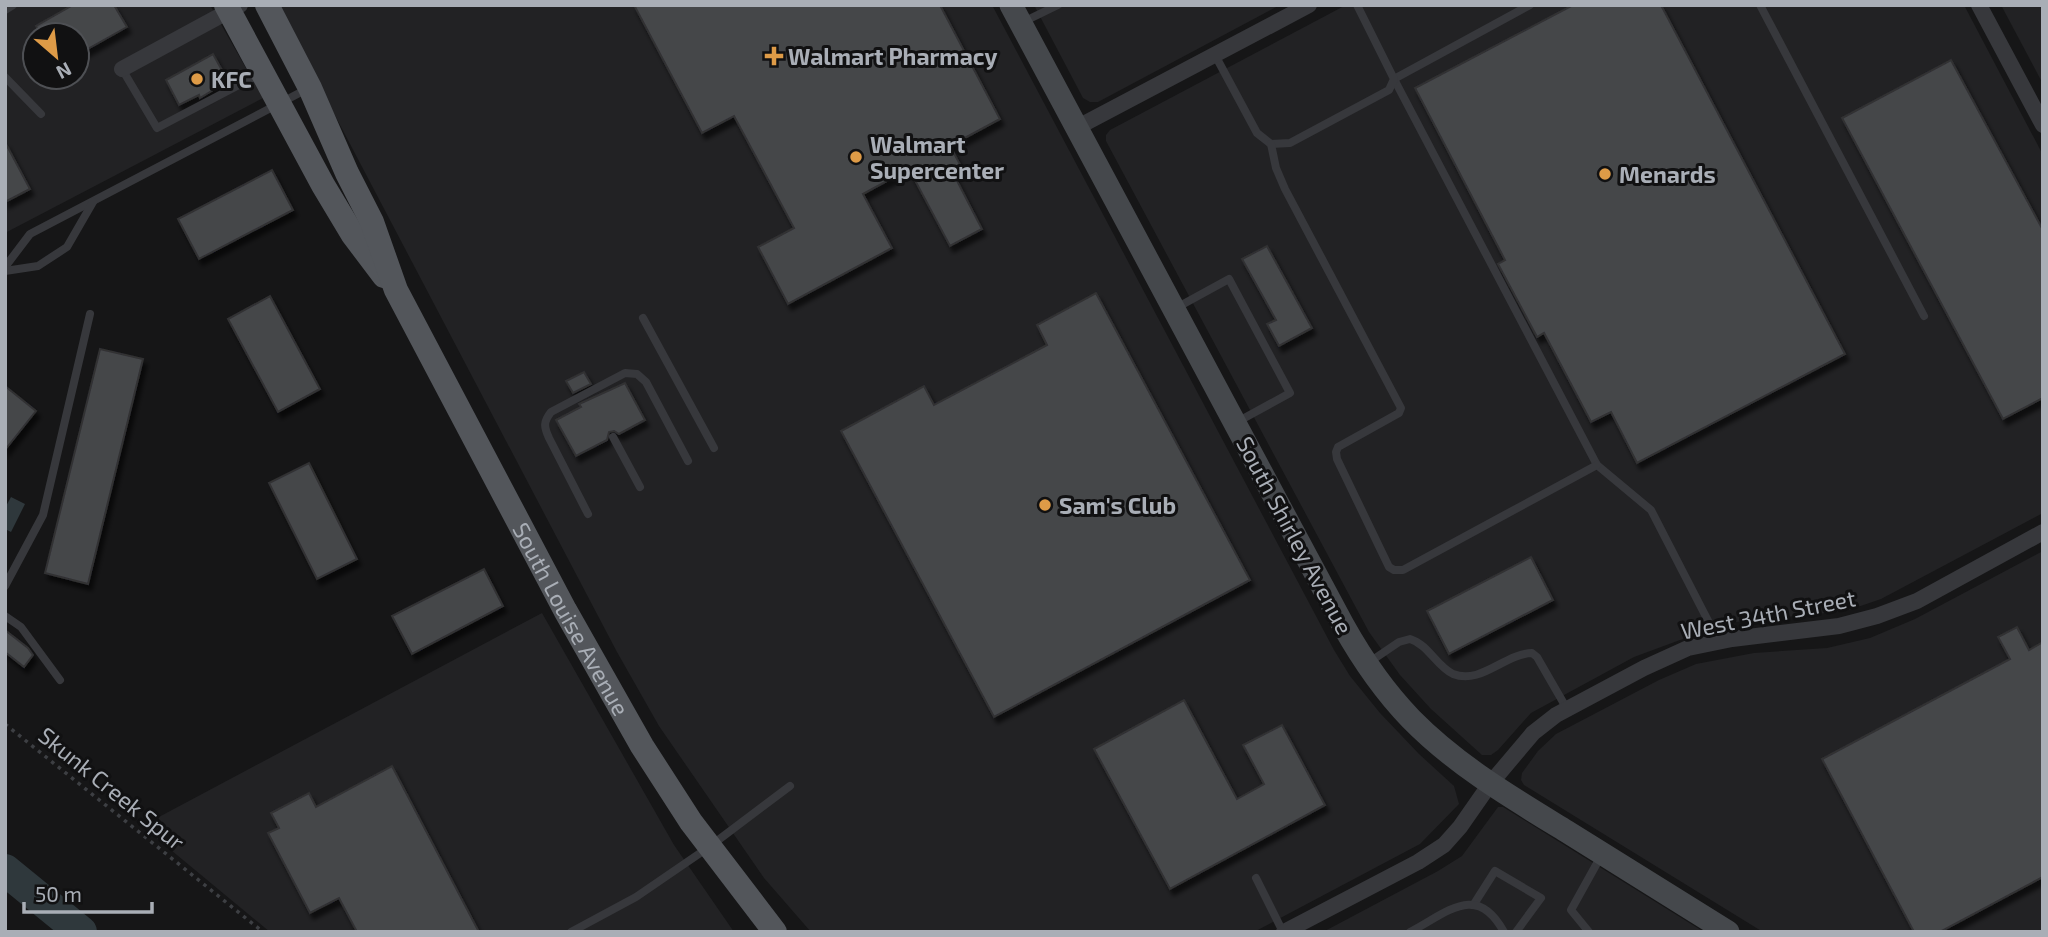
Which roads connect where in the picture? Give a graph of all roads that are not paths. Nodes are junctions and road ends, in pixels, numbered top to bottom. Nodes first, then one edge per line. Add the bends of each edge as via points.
1 (13, 5) edge
2 (267, 5) edge
3 (1058, 5) edge
4 (1309, 5) edge
5 (1357, 5) edge
6 (1530, 5) edge
7 (1760, 5) edge
8 (232, 7) edge
9 (1984, 7) edge
10 (5, 9) edge
11 (1016, 14) edge
12 (1215, 55) junction
13 (122, 69) joint
14 (263, 72) junction
15 (5, 77) edge
16 (1394, 79) junction
17 (310, 88) junction
18 (279, 104) junction
19 (41, 114) dead end
20 (2043, 125) edge
21 (1076, 128) junction
22 (1270, 144) junction
23 (93, 202) junction
24 (5, 269) edge
25 (396, 290) junction
26 (1173, 309) junction
27 (90, 314) dead end
28 (1924, 316) dead end
29 (643, 318) dead end
30 (1234, 423) junction
31 (612, 437) dead end
32 (714, 447) dead end
33 (688, 461) dead end
34 (1597, 465) junction
35 (640, 487) dead end
36 (588, 514) dead end
37 (2043, 532) edge
38 (5, 586) edge
39 (5, 617) edge
40 (1719, 642) junction
41 (1366, 664) junction
42 (60, 680) dead end
43 (1567, 709) junction
44 (1490, 785) junction
45 (790, 786) dead end
46 (709, 847) junction
47 (1602, 854) junction
48 (1256, 878) dead end
49 (1474, 904) junction
50 (570, 932) edge
51 (775, 932) edge
52 (1284, 932) edge
53 (1410, 932) edge
54 (1504, 932) edge
55 (1516, 932) edge
56 (1589, 932) edge
57 (1728, 932) edge

1 - 10 lane
2 - 17 main road, South Louise Avenue
3 - 11 lane
4 - 12 street
5 - 16 lane
6 - 16 lane
7 - 28 lane
8 - 13 street
8 - 14 main road, South Louise Avenue
9 - 20 street
11 - 21 street, South Shirley Avenue
12 - 21 street
12 - 22 lane via 1257,133
13 - 14 lane via 157,128
14 - 18 main road, South Louise Avenue
15 - 19 lane
16 - 22 lane via 1389,90 1290,143
16 - 34 lane
17 - 18 lane
17 - 25 main road, South Louise Avenue via 372,222
18 - 23 lane
18 - 25 main road, South Louise Avenue via 353,235
21 - 26 street, South Shirley Avenue
22 - 34 lane via 1285,189 1401,408 1336,452 1389,566 1402,570
23 - 24 lane via 30,234
23 - 24 lane via 67,247 38,266
25 - 46 main road, South Louise Avenue via 612,694
26 - 30 street, South Shirley Avenue
26 - 30 lane via 1229,279 1290,393
27 - 38 lane via 43,514
29 - 32 lane
30 - 41 street, South Shirley Avenue
31 - 35 lane
33 - 36 lane via 638,374 625,373 591,397 551,412 544,427
34 - 40 lane via 1651,510
37 - 40 street, West 34th Street via 1917,601 1877,616
39 - 42 lane via 21,627
40 - 43 street, West 34th Street via 1677,653
41 - 43 lane via 1410,639 1424,646 1448,671 1466,677 1532,653
41 - 44 street, South Shirley Avenue via 1412,720
43 - 44 street, West 34th Street via 1533,733
44 - 47 street, South Shirley Avenue
44 - 52 street, West 34th Street via 1444,845
45 - 46 lane
46 - 50 lane via 636,897
46 - 51 main road, South Louise Avenue
47 - 56 lane via 1571,910
47 - 57 street, South Shirley Avenue
48 - 52 lane
49 - 53 lane via 1465,903
49 - 54 lane via 1496,916
49 - 55 lane via 1495,871 1541,898

